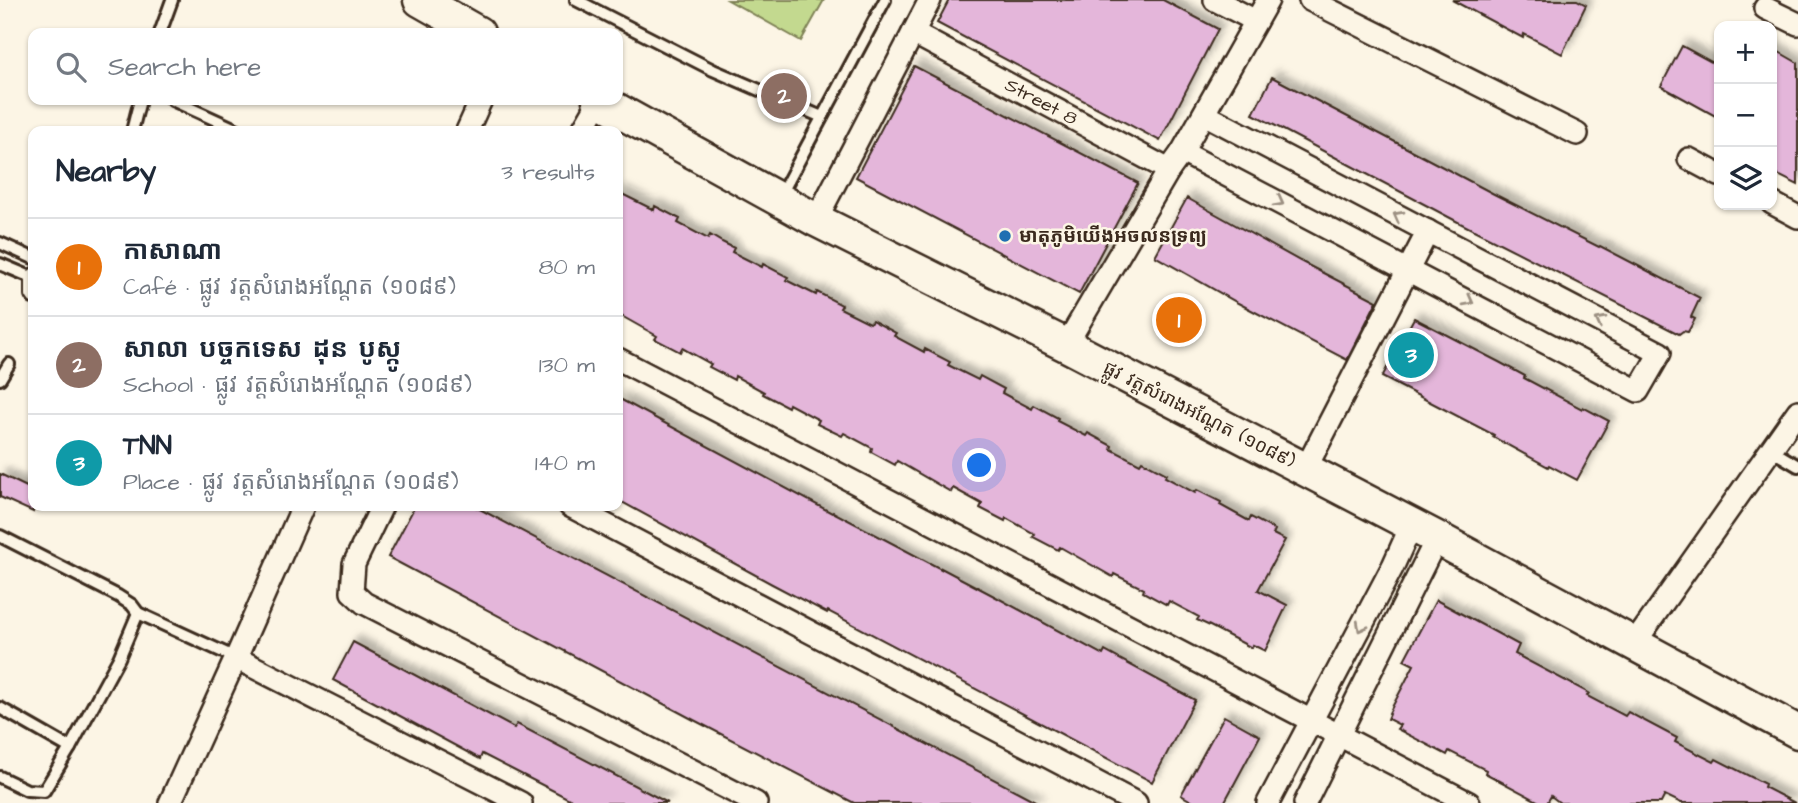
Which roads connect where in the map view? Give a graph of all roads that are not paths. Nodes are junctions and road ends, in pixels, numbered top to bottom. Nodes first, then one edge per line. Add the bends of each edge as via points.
1 (172, 0) edge
2 (420, 0) edge
3 (576, 0) edge
4 (885, 0) edge
5 (930, 0) edge
6 (1215, 0) edge
7 (1268, 0) edge
8 (1310, 0) edge
9 (1765, 8) dead end
10 (1256, 21) junction
11 (1798, 24) edge
12 (162, 28) edge
13 (469, 28) edge
14 (912, 33) junction
15 (139, 105) edge
16 (183, 105) edge
17 (479, 105) edge
18 (597, 105) edge
19 (609, 105) edge
20 (1204, 114) junction
21 (822, 117) junction
22 (133, 126) edge
23 (229, 126) edge
24 (469, 126) edge
25 (585, 126) edge
26 (1577, 134) dead end
27 (1182, 152) junction
28 (1689, 159) dead end
29 (1169, 170) junction
30 (1714, 172) edge
31 (778, 200) junction
32 (1777, 206) edge
33 (1798, 217) edge
34 (816, 220) junction
35 (1428, 231) junction
36 (0, 243) edge
37 (28, 256) edge
38 (0, 264) edge
39 (1408, 270) junction
40 (28, 274) edge
41 (1066, 345) junction
42 (623, 362) edge
43 (9, 364) dead end
44 (0, 379) edge
45 (1798, 411) edge
46 (1771, 450) junction
47 (1798, 466) edge
48 (1305, 470) junction
49 (301, 511) edge
50 (380, 511) edge
51 (580, 511) edge
52 (1424, 532) junction
53 (0, 536) edge
54 (138, 613) junction
55 (1634, 644) junction
56 (236, 659) junction
57 (0, 708) edge
58 (1311, 721) junction
59 (1798, 732) edge
60 (1339, 736) junction
61 (70, 748) junction
62 (0, 777) edge
63 (170, 803) edge
64 (521, 803) edge
65 (756, 803) edge
66 (1136, 803) edge
67 (1268, 803) edge
68 (1305, 803) edge
69 (1469, 803) edge

1 - 12 lane
2 - 13 main road
3 - 21 lane via 712,71
4 - 21 lane
5 - 14 street
6 - 10 street
7 - 10 street
8 - 26 street
9 - 11 street
10 - 20 street
14 - 29 street, Street 8
14 - 34 street
15 - 22 lane
16 - 23 lane
17 - 24 street
18 - 25 street
19 - 31 main road, ផ្លូវ វត្តសំរោងអណ្ដែត (១០៨៩)
20 - 27 street
35 -> 20 street
21 - 31 lane
27 - 29 street
27 -> 39 street
28 - 30 street
29 - 41 street
31 - 34 main road, ផ្លូវ វត្តសំរោងអណ្ដែត (១០៨៩)
32 - 33 street
34 - 41 main road, ផ្លូវ វត្តសំរោងអណ្ដែត (១០៨៩)
35 - 39 street
39 -> 35 street via 1638,391 1660,353
36 - 37 lane
38 - 40 lane
39 - 48 street
41 - 48 main road, ផ្លូវ វត្តសំរោងអណ្ដែត (១០៨៩)
42 - 58 street
43 - 44 lane
45 - 46 street
46 - 47 lane
46 - 55 street
48 - 52 main road, ផ្លូវ វត្តសំរោងអណ្ដែត (១០៨៩)
49 - 56 street
50 - 65 street via 354,564 352,592 364,603
51 - 66 street
52 - 55 main road, ផ្លូវ វត្តសំរោងអណ្ដែត (១០៨៩)
52 -> 58 street via 1393,566
52 - 60 street
53 - 54 lane via 118,596
54 - 56 lane
54 - 61 lane
55 - 59 main road, ផ្លូវ វត្តសំរោងអណ្ដែត (១០៨៩)
56 - 63 street
56 - 64 street
57 - 61 lane
58 - 60 street
58 - 67 street
60 - 68 street
60 - 69 street
61 - 62 lane via 44,791 27,790

